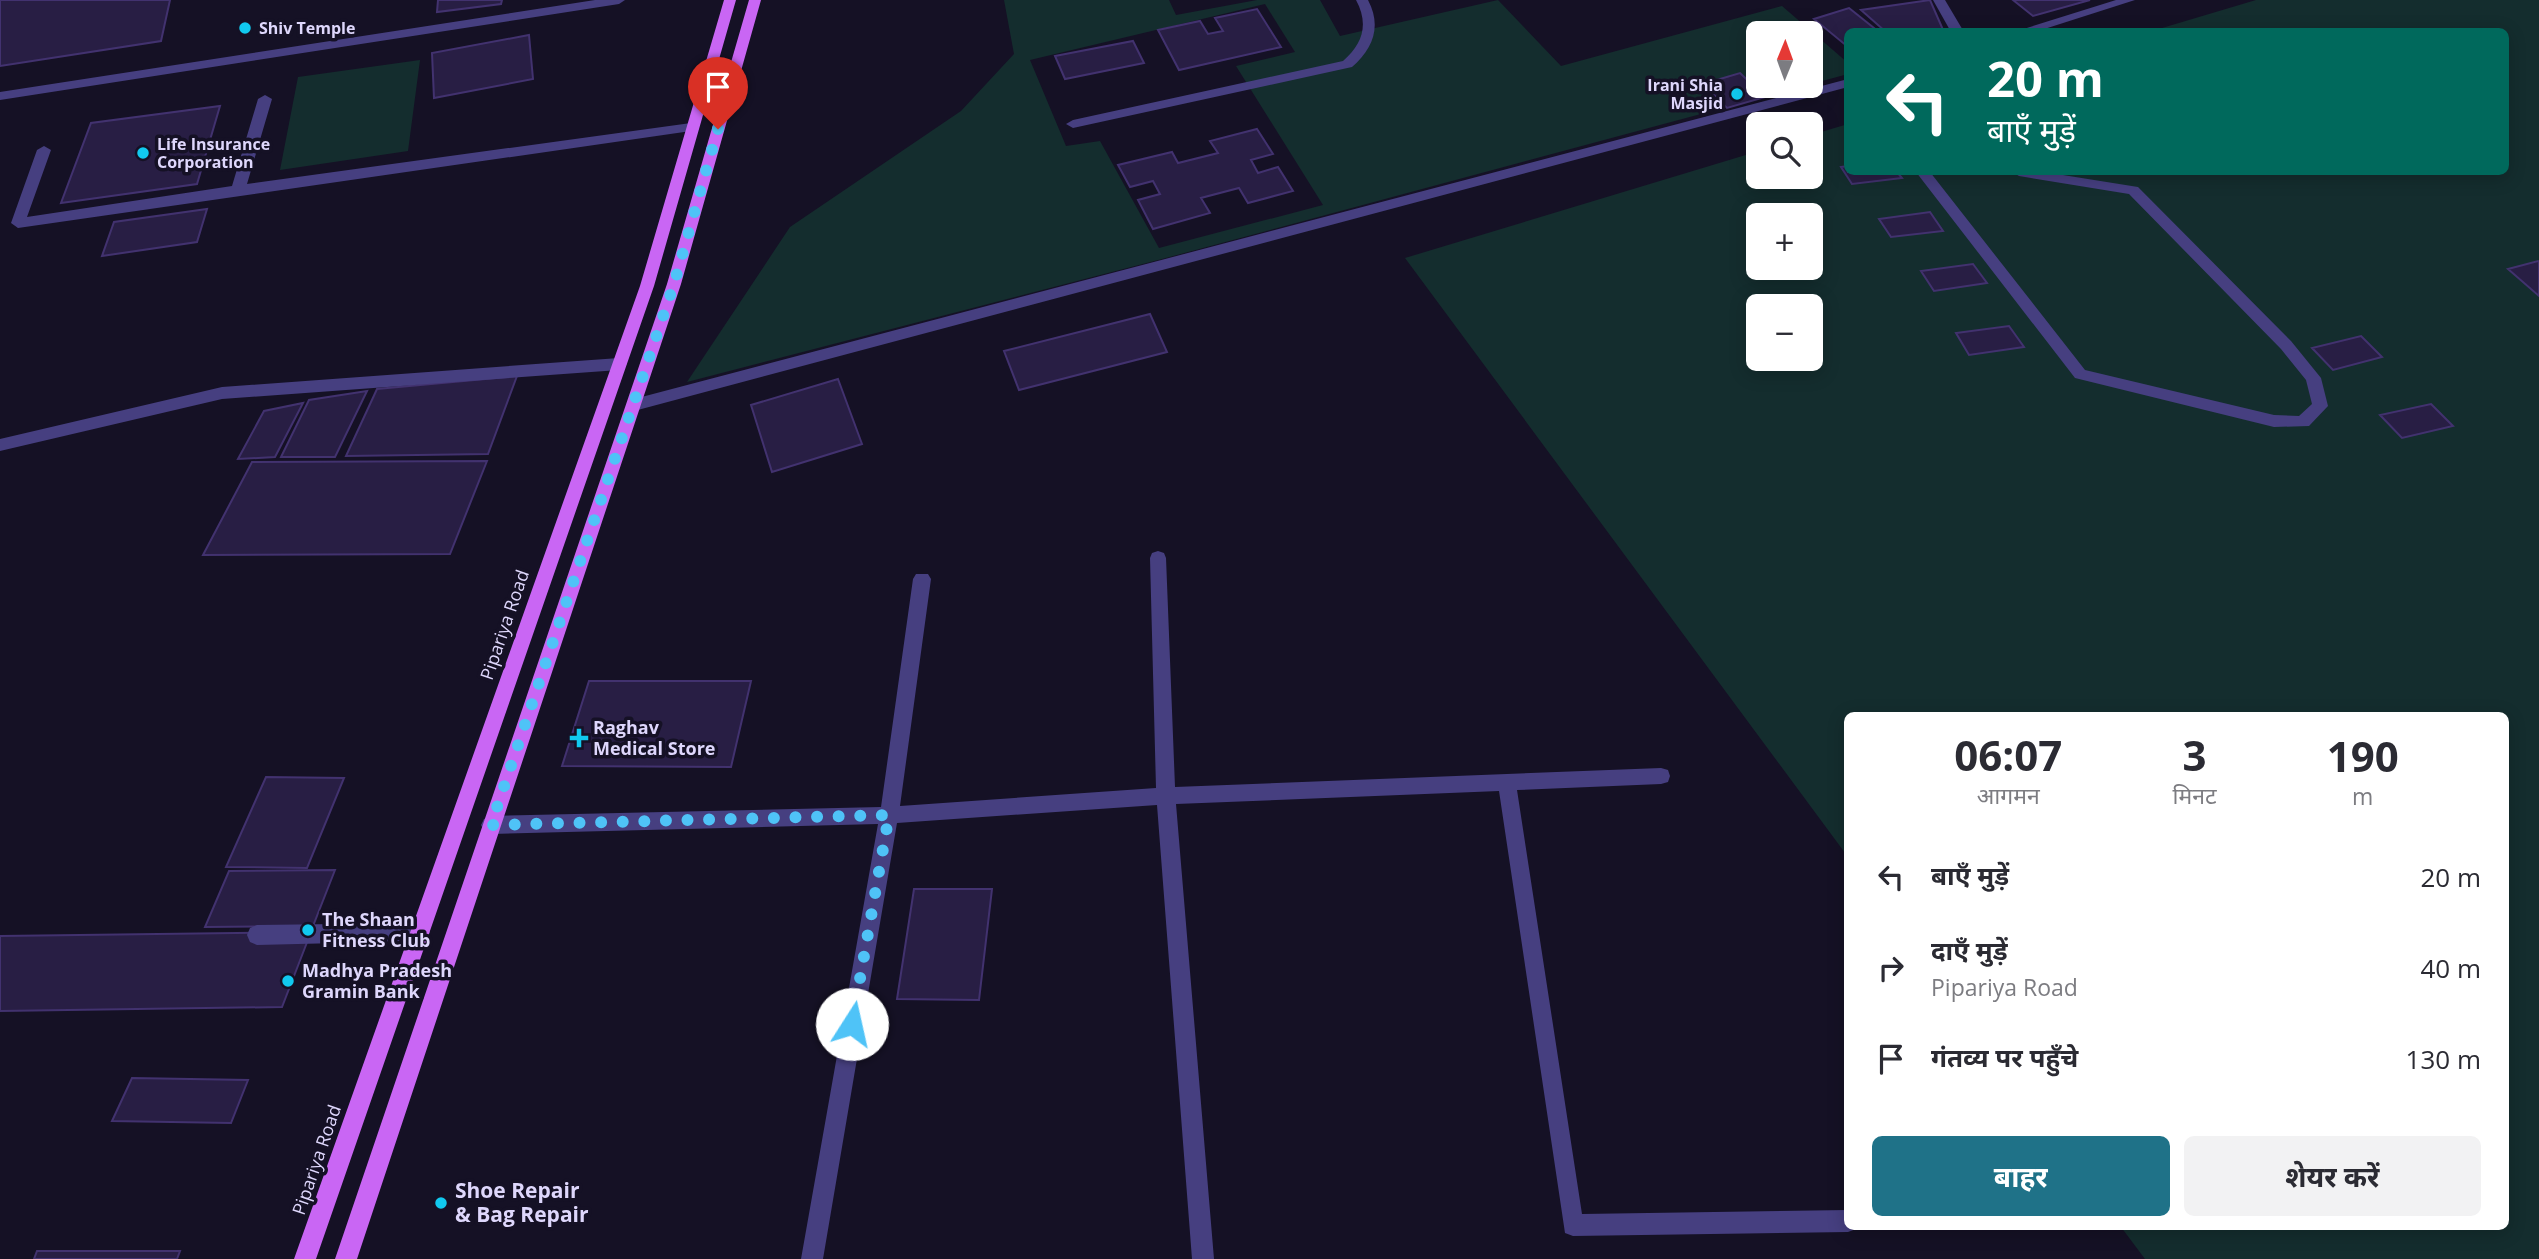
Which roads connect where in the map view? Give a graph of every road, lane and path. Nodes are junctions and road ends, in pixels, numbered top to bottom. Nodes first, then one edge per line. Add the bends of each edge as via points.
1 (619, 0) edge
2 (730, 0) edge
3 (755, 0) edge
4 (1362, 0) edge
5 (1939, 0) edge
6 (2129, 0) edge
7 (1956, 28) edge
8 (2034, 28) edge
9 (1844, 84) edge
10 (0, 96) edge
11 (265, 99) dead end
12 (1073, 124) dead end
13 (691, 127) junction
14 (44, 149) dead end
15 (1925, 175) edge
16 (2039, 175) edge
17 (238, 190) junction
18 (619, 364) junction
19 (648, 364) junction
20 (634, 405) junction
21 (0, 445) edge
22 (1158, 558) dead end
23 (922, 579) dead end
24 (1661, 776) dead end
25 (1507, 784) junction
26 (1166, 796) junction
27 (889, 815) junction
28 (491, 825) junction
29 (420, 932) junction
30 (257, 935) dead end
31 (1844, 1221) edge
32 (305, 1259) edge
33 (346, 1259) edge
34 (812, 1259) edge
35 (1203, 1259) edge

1 - 10 street
2 - 13 main road, Pipariya Road
3 - 19 main road
4 - 12 street via 1369,13 1370,33 1361,53 1347,64
5 - 7 street
6 - 8 street
9 - 20 street
11 - 17 street
13 - 17 street
13 - 18 main road, Pipariya Road via 647,286
14 - 17 street via 18,223
15 - 16 street via 2081,374 2274,421 2303,422 2320,406 2312,378 2286,345 2133,190
18 - 19 main road
18 - 21 street via 222,393
18 - 29 main road, Pipariya Road
19 - 20 main road
20 - 28 main road
22 - 26 street
23 - 27 street
24 - 25 street
25 - 26 street
25 - 31 street via 1573,1226
26 - 27 street
26 - 35 street
27 - 28 street
27 - 34 street
28 - 33 main road
29 - 30 street
29 - 32 main road, Pipariya Road

